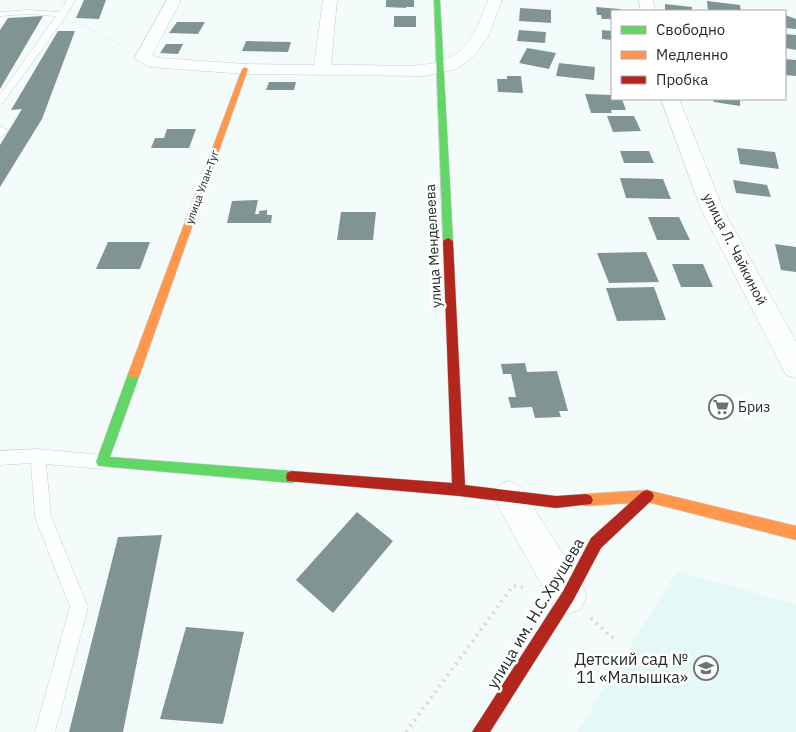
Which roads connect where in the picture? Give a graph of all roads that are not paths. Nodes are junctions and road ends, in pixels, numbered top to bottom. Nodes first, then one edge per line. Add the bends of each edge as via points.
1 (71, 0) edge
2 (174, 0) edge
3 (330, 0) edge
4 (437, 0) edge
5 (496, 0) edge
6 (0, 14) edge
7 (63, 14) junction
8 (440, 67) junction
9 (245, 69) junction
10 (322, 70) junction
11 (670, 100) edge
12 (0, 101) edge
13 (0, 129) edge
14 (0, 134) edge
15 (796, 367) edge
16 (38, 456) junction
17 (0, 458) edge
18 (102, 462) junction
19 (459, 490) junction
20 (508, 496) junction
21 (646, 496) junction
22 (796, 533) edge
23 (568, 596) junction
24 (45, 732) edge
25 (480, 732) edge

1 - 7 lane
2 - 9 street via 143,57 156,62
3 - 10 street
4 - 8 street, улица Менделеева
5 - 8 street via 485,32 472,50 450,65
6 - 7 lane
7 - 12 lane
8 - 10 street via 424,71
8 - 19 street, улица Менделеева
9 - 10 street
9 - 18 street, улица Улан-Туг
11 - 15 street, улица Л. Чайкиной via 712,209
13 - 14 lane via 3,130
16 - 17 lane
16 - 18 lane
16 - 24 lane via 43,518 79,607
18 - 19 street
19 - 20 street
20 - 21 street via 556,502
20 - 23 street
21 - 22 street
21 - 23 street, улица им. Н.С.Хрущева via 596,543
23 - 25 street, улица им. Н.С.Хрущева

